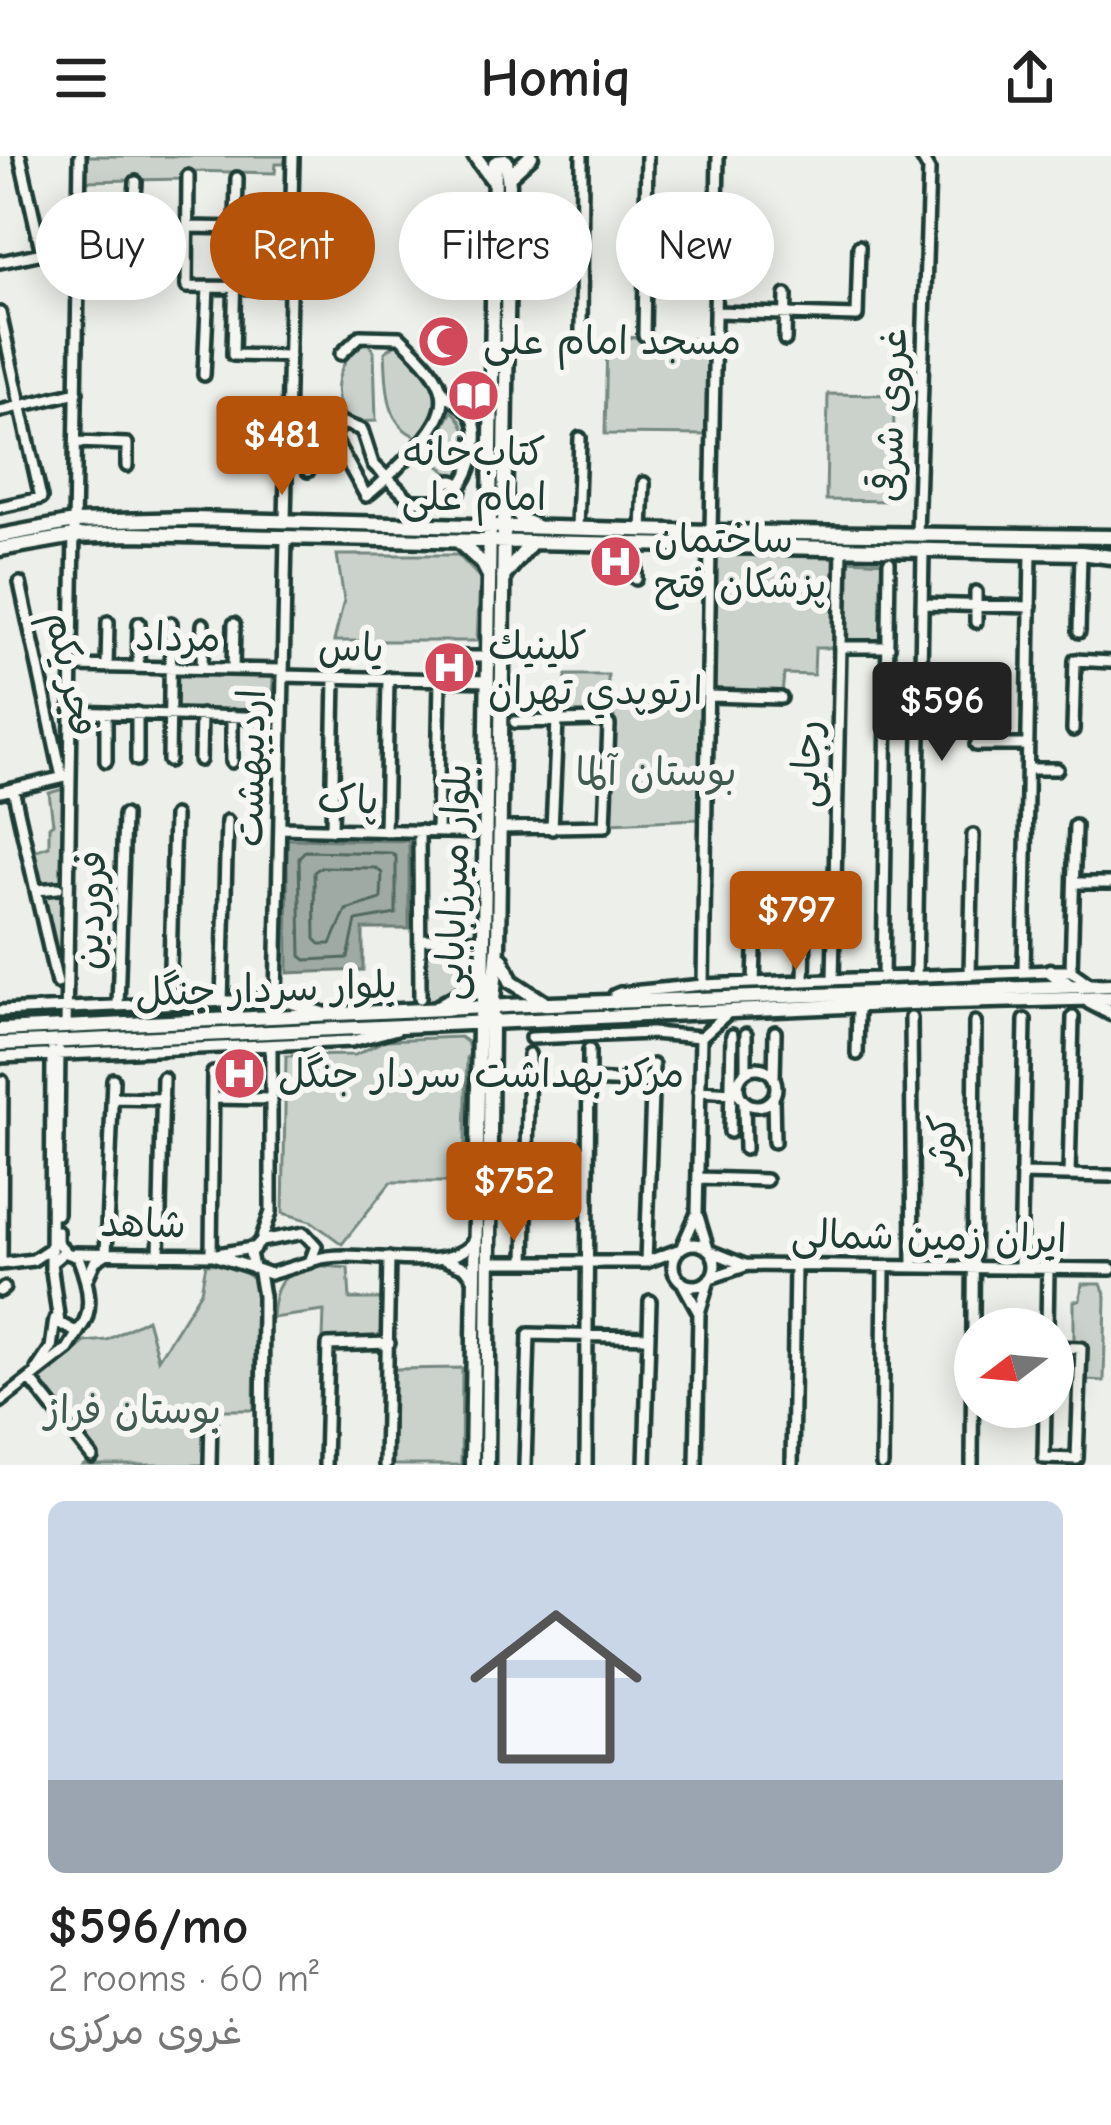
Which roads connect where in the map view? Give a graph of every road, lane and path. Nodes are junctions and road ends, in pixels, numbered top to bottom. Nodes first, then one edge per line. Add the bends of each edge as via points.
1 (20, 156) edge
2 (80, 156) edge
3 (293, 156) edge
4 (476, 156) edge
5 (582, 156) edge
6 (647, 156) edge
7 (718, 156) edge
8 (921, 156) edge
9 (531, 158) edge
10 (495, 162) edge
11 (188, 176) dead end
12 (509, 176) junction
13 (237, 178) dead end
14 (136, 182) dead end
15 (494, 183) junction
16 (80, 192) edge
17 (135, 192) edge
18 (237, 192) edge
19 (293, 192) edge
20 (188, 227) junction
21 (210, 227) edge
22 (36, 230) edge
23 (859, 246) dead end
24 (36, 254) edge
25 (0, 262) edge
26 (208, 287) joint
27 (786, 295) dead end
28 (79, 300) edge
29 (234, 300) edge
30 (290, 300) edge
31 (716, 312) junction
32 (0, 313) edge
33 (785, 314) junction
34 (581, 334) dead end
35 (644, 334) dead end
36 (784, 340) dead end
37 (340, 354) dead end
38 (289, 356) junction
39 (204, 375) dead end
40 (77, 392) junction
41 (442, 396) junction
42 (22, 405) junction
43 (0, 411) edge
44 (334, 434) junction
45 (287, 438) junction
46 (304, 438) junction
47 (580, 438) dead end
48 (76, 442) junction
49 (127, 466) dead end
50 (308, 471) dead end
51 (386, 478) junction
52 (644, 483) dead end
53 (497, 499) junction
54 (0, 507) edge
55 (285, 522) junction
56 (74, 529) junction
57 (577, 529) junction
58 (642, 530) junction
59 (456, 534) junction
60 (497, 534) junction
61 (917, 534) junction
62 (535, 535) junction
63 (0, 536) edge
64 (286, 537) junction
65 (1111, 537) edge
66 (711, 540) junction
67 (635, 546) junction
68 (0, 549) edge
69 (842, 549) junction
70 (923, 550) junction
71 (1031, 552) junction
72 (1081, 553) junction
73 (1111, 557) edge
74 (890, 562) dead end
75 (496, 578) junction
76 (636, 579) dead end
77 (20, 583) dead end
78 (976, 592) dead end
79 (922, 604) junction
80 (976, 606) junction
81 (1030, 607) junction
82 (108, 622) dead end
83 (976, 622) dead end
84 (139, 623) dead end
85 (171, 623) dead end
86 (203, 624) dead end
87 (234, 624) dead end
88 (1079, 632) dead end
89 (840, 646) junction
90 (889, 647) junction
91 (442, 657) dead end
92 (489, 657) junction
93 (1111, 662) edge
94 (72, 666) junction
95 (107, 667) junction
96 (138, 667) junction
97 (170, 668) junction
98 (202, 668) junction
99 (233, 669) junction
100 (283, 673) junction
101 (335, 677) junction
102 (388, 679) junction
103 (440, 680) junction
104 (489, 681) junction
105 (71, 689) junction
106 (44, 694) junction
107 (709, 695) junction
108 (781, 698) dead end
109 (71, 712) junction
110 (106, 712) junction
111 (137, 713) junction
112 (170, 715) junction
113 (201, 716) junction
114 (232, 716) junction
115 (282, 718) junction
116 (557, 721) junction
117 (515, 722) dead end
118 (1073, 730) dead end
119 (976, 745) dead end
120 (1028, 745) junction
121 (106, 760) dead end
122 (137, 760) dead end
123 (170, 760) dead end
124 (200, 760) dead end
125 (232, 762) dead end
126 (1028, 769) junction
127 (1057, 769) dead end
128 (66, 776) junction
129 (4, 789) edge
130 (124, 815) dead end
131 (174, 815) dead end
132 (227, 821) dead end
133 (1075, 826) dead end
134 (280, 828) junction
135 (552, 829) junction
136 (332, 830) junction
137 (385, 831) junction
138 (419, 831) junction
139 (494, 831) junction
140 (437, 832) junction
141 (974, 835) dead end
142 (1074, 883) junction
143 (1111, 883) edge
144 (58, 888) dead end
145 (37, 890) junction
146 (756, 920) dead end
147 (806, 927) dead end
148 (420, 939) junction
149 (479, 940) dead end
150 (498, 946) junction
151 (482, 956) junction
152 (1050, 971) joint
153 (1024, 972) junction
154 (1111, 972) edge
155 (970, 974) junction
156 (916, 976) junction
157 (883, 978) junction
158 (1071, 979) junction
159 (833, 980) junction
160 (804, 981) junction
161 (57, 982) dead end
162 (754, 983) junction
163 (703, 985) junction
164 (1111, 985) edge
165 (1088, 993) junction
166 (1111, 998) edge
167 (276, 999) junction
168 (222, 1002) junction
169 (169, 1004) junction
170 (550, 1004) junction
171 (615, 1004) junction
172 (423, 1005) junction
173 (118, 1006) junction
174 (858, 1006) junction
175 (489, 1007) junction
176 (65, 1009) junction
177 (0, 1011) edge
178 (729, 1012) junction
179 (1111, 1013) edge
180 (326, 1014) junction
181 (1073, 1017) dead end
182 (911, 1018) dead end
183 (1025, 1020) dead end
184 (975, 1022) dead end
185 (485, 1023) junction
186 (402, 1028) junction
187 (0, 1030) edge
188 (775, 1032) dead end
189 (746, 1034) dead end
190 (732, 1035) dead end
191 (701, 1037) junction
192 (531, 1038) dead end
193 (0, 1044) edge
194 (58, 1044) junction
195 (272, 1045) junction
196 (590, 1050) dead end
197 (529, 1054) dead end
198 (857, 1054) dead end
199 (0, 1057) edge
200 (652, 1065) dead end
201 (746, 1071) junction
202 (212, 1073) dead end
203 (112, 1078) dead end
204 (163, 1078) dead end
205 (774, 1078) junction
206 (589, 1080) junction
207 (2, 1081) edge
208 (652, 1083) junction
209 (699, 1091) junction
210 (738, 1096) junction
211 (112, 1097) junction
212 (213, 1098) junction
213 (773, 1098) junction
214 (163, 1099) junction
215 (272, 1099) junction
216 (1, 1101) edge
217 (730, 1132) dead end
218 (774, 1142) dead end
219 (745, 1149) dead end
220 (1021, 1174) junction
221 (1069, 1175) junction
222 (1111, 1176) edge
223 (698, 1178) junction
224 (766, 1180) dead end
225 (271, 1212) junction
226 (697, 1214) junction
227 (304, 1233) junction
228 (281, 1235) junction
229 (475, 1240) junction
230 (256, 1245) junction
231 (51, 1248) junction
232 (680, 1249) junction
233 (709, 1250) junction
234 (70, 1253) junction
235 (106, 1254) junction
236 (159, 1255) junction
237 (211, 1255) junction
238 (334, 1256) junction
239 (389, 1258) junction
240 (443, 1259) junction
241 (33, 1260) junction
242 (588, 1261) junction
243 (310, 1262) junction
244 (490, 1262) junction
245 (525, 1262) junction
246 (646, 1262) junction
247 (0, 1264) edge
248 (746, 1265) junction
249 (795, 1266) junction
250 (884, 1267) junction
251 (913, 1267) junction
252 (972, 1268) junction
253 (1020, 1268) junction
254 (51, 1269) junction
255 (1048, 1269) junction
256 (1111, 1269) edge
257 (256, 1270) junction
258 (276, 1272) junction
259 (710, 1279) junction
260 (474, 1280) junction
261 (86, 1281) junction
262 (680, 1281) junction
263 (52, 1284) junction
264 (262, 1296) junction
265 (650, 1300) dead end
266 (1047, 1308) edge
267 (56, 1309) junction
268 (699, 1313) junction
269 (80, 1329) junction
270 (587, 1335) junction
271 (649, 1337) junction
272 (389, 1343) junction
273 (1074, 1348) edge
274 (30, 1379) junction
275 (0, 1402) edge
276 (211, 1415) dead end
277 (1045, 1428) edge
278 (92, 1457) dead end
279 (1062, 1462) edge
280 (210, 1465) edge
281 (262, 1465) edge
282 (325, 1465) edge
283 (385, 1465) edge
284 (472, 1465) edge
285 (487, 1465) edge
286 (525, 1465) edge
287 (586, 1465) edge
288 (645, 1465) edge
289 (696, 1465) edge
290 (793, 1465) edge
291 (882, 1465) edge
292 (972, 1465) edge

1 - 22 street
2 - 16 street
3 - 19 street
4 - 15 main road
5 - 34 street
6 - 35 street
7 - 31 street
8 - 61 street, غروی شرقی via 929,170
9 - 12 main road
10 - 12 main road via 506,161
10 - 15 main road, بلوار میرزابابایی
11 - 20 street
12 - 53 main road, بلوار میرزابابایی
13 - 18 street
14 - 17 street
15 - 53 main road, بلوار میرزابابایی
20 - 21 street
20 - 26 street via 187,287
23 - 33 street via 857,316
24 - 25 street
26 - 39 street
27 - 33 street
28 - 40 street
29 - 38 street via 232,355
30 - 38 street
31 - 33 street
31 - 66 street
32 - 42 street
33 - 36 street
37 - 41 street via 360,336 400,337 436,375
38 - 45 street
40 - 42 street
40 - 48 street
41 - 51 street via 439,424
41 - 51 street via 466,408 474,424 474,461 457,496 411,501
42 - 43 street
42 - 54 street via 41,498
44 - 46 street via 321,429
44 - 51 street via 343,423 362,430
44 - 51 street via 366,496
45 - 46 street
45 - 55 street
46 - 50 street via 297,450
47 - 57 street
48 - 49 street via 127,444
48 - 56 street
52 - 58 street
53 - 59 main road
53 - 60 main road, بلوار میرزابابایی
53 - 62 main road
55 - 56 main road via 192,518
55 - 59 main road
56 - 63 main road
56 - 64 main road
56 - 68 main road
56 - 94 street
57 - 58 main road
57 - 62 main road
58 - 66 main road
59 - 60 main road
59 - 64 main road
59 - 75 main road
60 - 62 main road
60 - 75 main road, بلوار میرزابابایی
61 - 65 main road
61 - 66 main road
62 - 67 main road
62 - 75 main road
64 - 100 street, اردیبهشت
66 - 67 main road
66 - 69 main road
66 - 107 street
67 - 76 street
69 - 70 main road
69 - 89 street, رجایی
70 - 71 main road
70 - 79 street
71 - 72 main road
71 - 81 street
72 - 73 main road
72 - 88 street
74 - 90 street
75 - 92 main road, بلوار میرزابابایی
75 - 139 main road, بلوار میرزابابایی
77 - 106 street, فجر یکم
78 - 80 street
79 - 80 street
79 - 156 street
80 - 81 street
80 - 83 street
81 - 120 street
82 - 95 street
84 - 96 street
85 - 97 street
86 - 98 street
87 - 99 street
89 - 90 street
89 - 159 street, رجایی
90 - 157 street
91 - 92 street
92 - 104 main road, بلوار میرزابابایی
93 - 118 street via 1075,660
94 - 95 street, مرداد
94 - 105 street
95 - 96 street, مرداد
96 - 97 street, مرداد
97 - 98 street, مرداد
97 - 112 street
98 - 99 street, مرداد
99 - 100 street, مرداد
100 - 101 street, یاس
100 - 115 street, اردیبهشت
101 - 102 street, یاس
101 - 136 street
102 - 103 street, یاس
102 - 137 street
103 - 104 street, یاس
103 - 140 street
104 - 139 main road, بلوار میرزابابایی
105 - 106 street
105 - 109 street
106 - 128 street, فجر یکم
107 - 108 street
107 - 163 street
109 - 110 street
109 - 128 street
110 - 111 street
110 - 121 street
111 - 112 street
111 - 122 street
112 - 113 street
112 - 123 street
113 - 114 street
113 - 124 street
114 - 115 street
114 - 125 street
115 - 134 street, اردیبهشت
116 - 117 street
116 - 135 street
116 - 135 street, پاک via 609,725 605,826
119 - 120 street
120 - 126 street
126 - 127 street
126 - 153 street
128 - 129 street
128 - 176 street
129 - 145 street
130 - 173 street, فروردین
131 - 169 street
132 - 168 street
133 - 142 street
134 - 136 street, پاک
134 - 167 street, اردیبهشت
135 - 139 street, پاک
136 - 137 street, پاک
137 - 138 street, پاک
138 - 140 street, پاک
138 - 148 street
139 - 140 street, پاک
139 - 150 main road, بلوار میرزابابایی
139 - 151 main road, بلوار میرزابابایی
141 - 155 street
142 - 143 street
142 - 158 street
144 - 145 street
145 - 161 street
146 - 162 street
147 - 160 street
148 - 149 street
148 - 172 street
150 - 170 main road via 512,981
150 - 175 main road, بلوار میرزابابایی
151 - 172 main road via 457,998
151 - 175 main road, بلوار میرزابابایی
152 - 153 street
152 - 158 main road
153 - 155 street
154 - 165 main road
155 - 156 street
156 - 157 street
157 - 159 street
158 - 165 main road, بلوار سردار جنگل
158 - 171 main road, بلوار سردار جنگل
159 - 160 street
160 - 162 street
162 - 163 street
163 - 171 street via 615,994
164 - 165 main road, بلوار سردار جنگل
165 - 166 main road, بلوار سردار جنگل
165 - 174 main road, بلوار سردار جنگل
165 - 179 main road
167 - 168 street
167 - 180 street
168 - 169 street
169 - 173 street
170 - 171 main road, بلوار سردار جنگل
170 - 175 main road, بلوار سردار جنگل
172 - 175 main road, بلوار سردار جنگل
172 - 180 main road, بلوار سردار جنگل
173 - 176 street
174 - 178 main road, بلوار سردار جنگل
174 - 198 street
175 - 185 main road, بلوار میرزابابایی
176 - 177 street
176 - 194 street
178 - 185 main road, بلوار سردار جنگل
178 - 191 street
180 - 194 main road, بلوار سردار جنگل
181 - 221 street
182 - 251 street
183 - 220 street
184 - 252 street, کوثر
185 - 186 main road, بلوار سردار جنگل
185 - 229 main road, بلوار میرزابابایی
185 - 244 main road, بلوار میرزابابایی
186 - 194 main road, بلوار سردار جنگل
186 - 195 street via 352,1041
187 - 194 main road, بلوار سردار جنگل
188 - 205 street
189 - 201 street
190 - 210 street
191 - 192 street
191 - 209 street
193 - 194 main road, بلوار سردار جنگل
194 - 195 street
194 - 199 street
194 - 231 street
194 - 234 street via 57,1242
195 - 215 street
196 - 206 street
197 - 245 street
200 - 208 street
201 - 205 street
201 - 210 street
202 - 212 street
203 - 211 street
204 - 214 street
205 - 213 street
206 - 208 street
206 - 242 street
207 - 216 street
208 - 246 street
209 - 210 street
209 - 223 street
210 - 213 street via 756,1106
210 - 217 street
210 - 219 street
211 - 214 street
211 - 235 street
212 - 215 street
212 - 237 street
213 - 218 street
214 - 236 street
215 - 225 street
216 - 247 street
220 - 221 street
220 - 253 street
221 - 222 street
223 - 224 street
223 - 226 street
225 - 228 street
225 - 230 street
226 - 232 street
226 - 233 street
227 - 228 street, شاهد
227 - 238 street
227 - 243 street via 316,1246
228 - 230 street, شاهد
229 - 240 street
229 - 260 main road, بلوار میرزابابایی
230 - 237 street, شاهد
230 - 257 street via 249,1257
231 - 241 street
231 - 254 street
232 - 233 street
232 - 246 street
232 - 262 street via 673,1267
233 - 248 street, ایران زمین شمالی
233 - 259 street
234 - 235 street, شاهد
234 - 254 street via 54,1258
234 - 261 street
235 - 236 street, شاهد
235 - 261 street
236 - 237 street, شاهد
237 - 257 street, شاهد
238 - 239 street
238 - 243 street
239 - 240 street
239 - 272 street
240 - 260 street
241 - 247 street
241 - 263 street
242 - 245 street
242 - 246 street
242 - 270 street
243 - 258 street
244 - 245 street
244 - 285 main road, بلوار میرزابابایی
246 - 262 street
248 - 249 street, ایران زمین شمالی
248 - 259 street, ایران زمین شمالی
249 - 250 street, ایران زمین شمالی
249 - 290 street
250 - 251 street, ایران زمین شمالی
250 - 291 street
251 - 252 street, ایران زمین شمالی
252 - 253 street, ایران زمین شمالی
252 - 292 street, کوثر
253 - 255 street, ایران زمین شمالی
254 - 263 street
255 - 256 street, ایران زمین شمالی
255 - 266 street
257 - 258 street
257 - 264 street
258 - 264 street
259 - 262 street via 696,1286
259 - 268 street
260 - 284 main road, بلوار میرزابابایی
261 - 269 street via 89,1315
262 - 268 street
263 - 267 street
264 - 281 street
265 - 271 street
267 - 269 street via 62,1327
267 - 274 street via 50,1348
268 - 289 street
269 - 274 street
270 - 271 street
270 - 286 street via 529,1334
270 - 287 street
271 - 288 street
272 - 282 street via 328,1345
272 - 283 street
273 - 279 street via 1081,1348 1077,1460
274 - 275 street
274 - 278 street
276 - 280 street
277 - 279 street via 1044,1458

